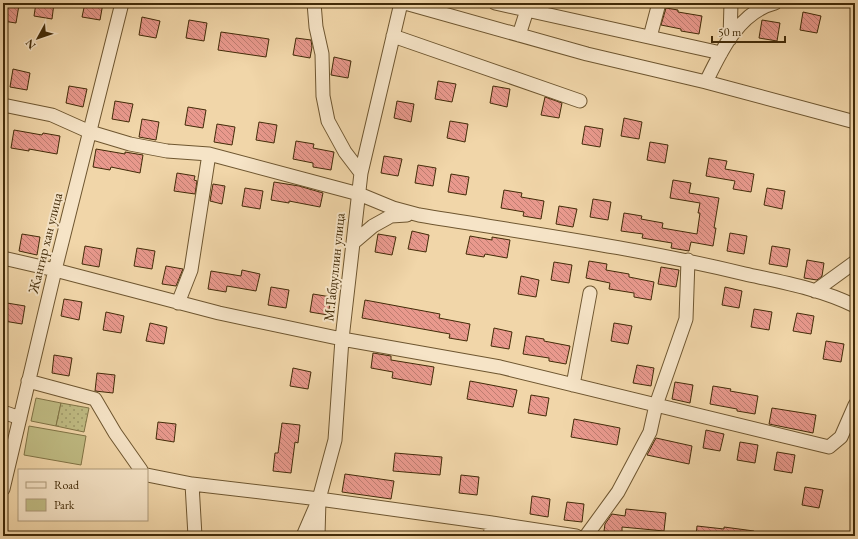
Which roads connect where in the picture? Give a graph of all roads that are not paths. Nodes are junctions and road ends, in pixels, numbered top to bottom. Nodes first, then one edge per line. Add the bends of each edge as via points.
1 (314, 3) edge
2 (401, 3) edge
3 (405, 3) edge
4 (495, 3) edge
5 (658, 3) edge
6 (731, 3) edge
7 (775, 3) edge
8 (123, 4) edge
9 (527, 10) junction
10 (519, 35) junction
11 (393, 36) junction
12 (650, 37) junction
13 (730, 39) junction
14 (721, 53) junction
15 (706, 82) junction
16 (580, 101) dead end
17 (3, 105) edge
18 (855, 122) edge
19 (90, 132) junction
20 (209, 154) junction
21 (361, 172) junction
22 (358, 194) junction
23 (419, 215) junction
24 (353, 243) junction
25 (3, 258) edge
26 (688, 260) junction
27 (855, 262) edge
28 (54, 270) junction
29 (815, 292) junction
30 (590, 293) dead end
31 (178, 302) junction
32 (855, 306) edge
33 (342, 339) junction
34 (28, 381) junction
35 (573, 385) junction
36 (656, 405) junction
37 (855, 405) edge
38 (4, 411) edge
39 (20, 418) junction
40 (140, 469) edge
41 (148, 475) edge
42 (192, 484) junction
43 (3, 489) edge
44 (319, 499) junction
45 (492, 523) junction
46 (195, 536) edge
47 (303, 536) edge
48 (318, 536) edge
49 (490, 536) edge
50 (576, 536) edge
51 (586, 536) edge

1 - 21 street via 322,54 323,96 328,121 345,152
2 - 11 street, М.Габдуллин улица
3 - 10 street
4 - 9 street
5 - 12 street
6 - 13 street
7 - 13 street via 764,6 748,16
8 - 19 street, Жангир хан улица
9 - 10 street
9 - 12 street
10 - 15 street
11 - 16 street
11 - 21 street, М.Габдуллин улица
12 - 14 street
13 - 14 street
14 - 15 street
15 - 18 street
17 - 19 street via 52,115
19 - 20 street via 130,144 167,151
19 - 28 street, Жангир хан улица
20 - 22 street
20 - 31 street via 192,270
21 - 22 street, М.Габдуллин улица
22 - 23 street
22 - 24 street, М.Габдуллин улица
23 - 24 street via 391,216 373,226
23 - 26 street
24 - 33 street, М.Габдуллин улица
25 - 28 street
26 - 29 street
26 - 36 street via 686,319
27 - 29 street
28 - 31 street
28 - 34 street, Жангир хан улица
29 - 32 street
30 - 35 street
31 - 33 street
33 - 35 street via 500,368
33 - 44 street, М.Габдуллин улица via 335,440
34 - 39 street, Жангир хан улица
34 - 40 street via 96,399 115,433
35 - 36 street
36 - 37 street via 829,447 841,437
36 - 51 street via 650,432 618,492
38 - 39 street
39 - 43 street, Жангир хан улица
41 - 42 street
42 - 44 street
42 - 46 street
44 - 45 street
44 - 47 street
44 - 48 street, М.Габдуллин улица
45 - 49 street
45 - 50 street

